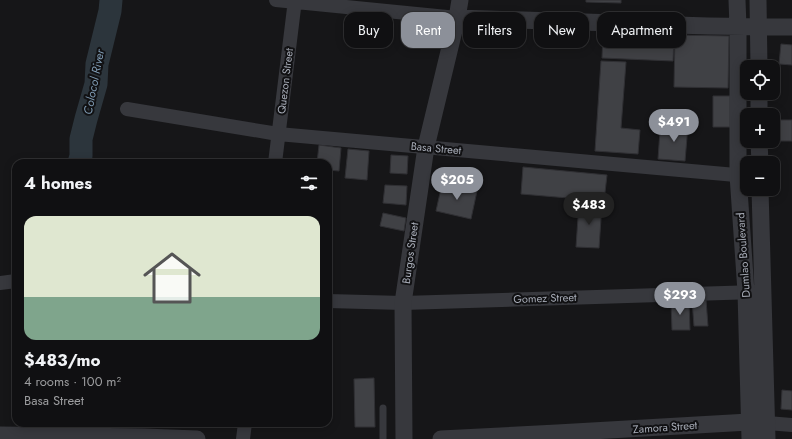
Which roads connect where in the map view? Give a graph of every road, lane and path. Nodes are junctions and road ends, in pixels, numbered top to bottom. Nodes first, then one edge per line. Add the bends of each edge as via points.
1 (276, 0) edge
2 (460, 0) edge
3 (737, 0) edge
4 (758, 0) edge
5 (295, 1) edge
6 (457, 18) junction
7 (738, 27) junction
8 (759, 27) junction
9 (792, 27) edge
10 (759, 60) edge
11 (127, 109) dead end
12 (278, 134) junction
13 (426, 147) junction
14 (741, 156) edge
15 (275, 159) edge
16 (740, 176) edge
17 (744, 196) edge
18 (760, 196) edge
19 (12, 282) edge
20 (0, 283) edge
21 (754, 292) junction
22 (332, 301) edge
23 (403, 303) junction
24 (383, 408) dead end
25 (750, 422) junction
26 (792, 425) edge
27 (244, 427) edge
28 (767, 431) edge
29 (0, 435) edge
30 (197, 439) edge
31 (243, 439) edge
32 (383, 439) edge
33 (404, 439) edge
34 (441, 439) edge
35 (750, 439) edge

1 - 5 street
2 - 6 street, Burgos Street
3 - 7 street, Dumlao Boulevard
4 - 8 street
5 - 6 street
5 - 12 street, Quezon Street
6 - 7 street
6 - 13 street, Burgos Street
7 - 8 street
7 - 14 street, Dumlao Boulevard
8 - 9 street
8 - 10 street
11 - 12 street, Basa Street
12 - 13 street, Basa Street
12 - 15 street, Quezon Street
13 - 16 street, Basa Street
13 - 23 street, Burgos Street
17 - 21 street, Dumlao Boulevard
18 - 21 street, Dumlao Boulevard
19 - 20 street
21 - 23 street, Gomez Street
21 - 25 street, Dumlao Boulevard
21 - 28 street, Dumlao Boulevard
22 - 23 street, Gomez Street
23 - 33 street, Burgos Street
24 - 32 lane
25 - 28 street, Zamora Street
25 - 34 street, Zamora Street
25 - 35 street, Dumlao Boulevard
26 - 28 street, Zamora Street
27 - 31 street
29 - 30 street

